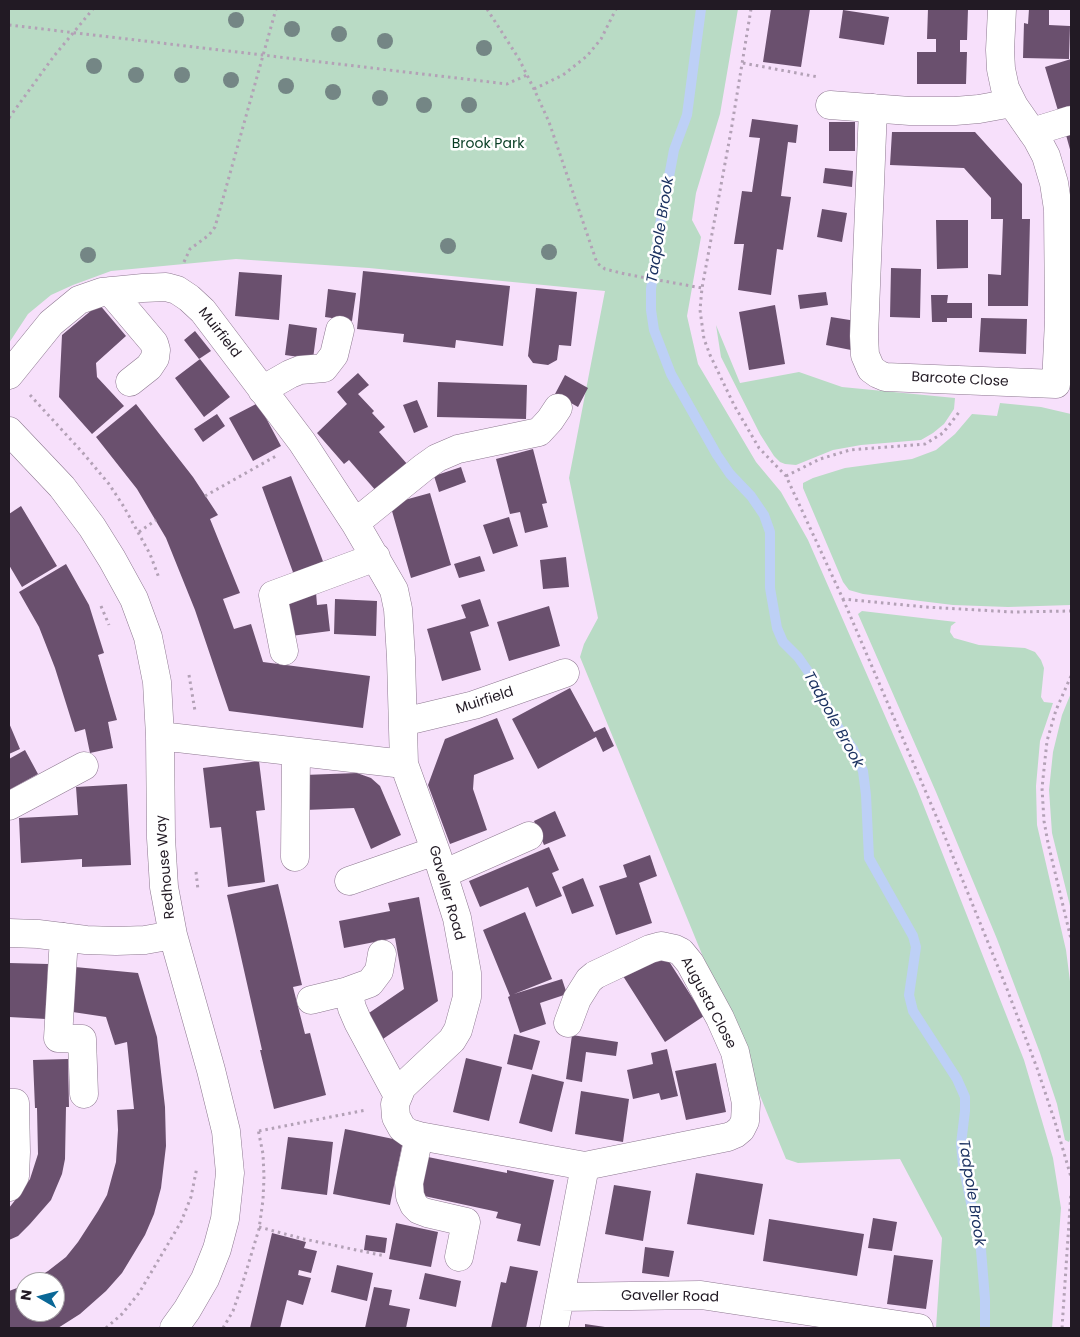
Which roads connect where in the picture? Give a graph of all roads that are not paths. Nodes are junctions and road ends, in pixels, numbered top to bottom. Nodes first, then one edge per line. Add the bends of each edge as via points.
1 (1002, 9) edge
2 (1012, 103) junction
3 (830, 105) road end
4 (873, 108) junction
5 (1071, 120) edge
6 (1032, 132) junction
7 (110, 291) junction
8 (340, 330) dead end
9 (9, 375) edge
10 (130, 382) dead end
11 (262, 390) junction
12 (558, 408) dead end
13 (9, 431) edge
14 (355, 523) junction
15 (376, 557) junction
16 (284, 651) dead end
17 (565, 673) dead end
18 (403, 722) junction
19 (160, 736) junction
20 (296, 752) junction
21 (404, 764) junction
22 (84, 766) dead end
23 (9, 806) edge
24 (529, 836) dead end
25 (295, 857) dead end
26 (439, 863) junction
27 (349, 881) dead end
28 (9, 933) edge
29 (173, 935) junction
30 (64, 937) junction
31 (382, 954) dead end
32 (348, 991) junction
33 (311, 1000) dead end
34 (568, 1023) dead end
35 (84, 1094) dead end
36 (397, 1100) junction
37 (9, 1103) edge
38 (419, 1136) junction
39 (584, 1166) junction
40 (9, 1187) edge
41 (459, 1257) dead end
42 (560, 1297) junction
43 (778, 1317) edge
44 (174, 1328) edge
45 (554, 1328) edge
46 (919, 1328) edge

1 - 2 street, Barcote Close via 1001,69
2 - 4 street via 955,111
2 - 6 street, Barcote Close
3 - 4 street
4 - 6 street, Barcote Close via 864,336 865,355 871,368 885,377 1056,384 1058,209 1046,156
5 - 6 street
7 - 9 street via 79,300 51,322
7 - 10 street via 154,343 156,350 149,367
7 - 11 street, Muirfield via 166,287 177,290 203,311
8 - 11 street via 334,355 324,368 300,370
11 - 14 street, Muirfield via 302,442
12 - 14 street via 539,432 458,449 437,458
13 - 19 street, Redhouse Way via 62,488 92,527 134,599 148,637 156,682
14 - 15 street, Muirfield
15 - 16 street via 273,595
15 - 18 street, Muirfield via 394,590 398,609
17 - 18 street, Muirfield via 474,706
18 - 21 street, Muirfield
19 - 20 street
19 - 29 street, Redhouse Way via 164,887
20 - 21 street
20 - 25 street
21 - 26 street, Gaveller Road
22 - 23 street
24 - 26 street
26 - 27 street
26 - 36 street, Gaveller Road via 459,928 467,973 467,998 452,1040 402,1087
28 - 30 street
29 - 30 street via 116,941
29 - 44 street, Redhouse Way via 212,1070 226,1131 230,1173 225,1219 217,1249 204,1280
30 - 35 street via 58,1038 82,1039
31 - 32 street via 379,971 370,983
32 - 33 street
32 - 36 street via 358,1022
34 - 39 street, Augusta Close via 577,999 595,975 650,949 661,946 675,949 690,963 720,1018 735,1052 744,1094 745,1121 741,1129 728,1137
36 - 38 street via 396,1117 402,1128
37 - 40 street via 15,1103 16,1152 15,1176
38 - 39 street
38 - 41 street via 410,1196 414,1205 427,1214 466,1222
39 - 42 street
42 - 43 street, Gaveller Road via 701,1295
42 - 45 street
43 - 46 street, Gaveller Road

